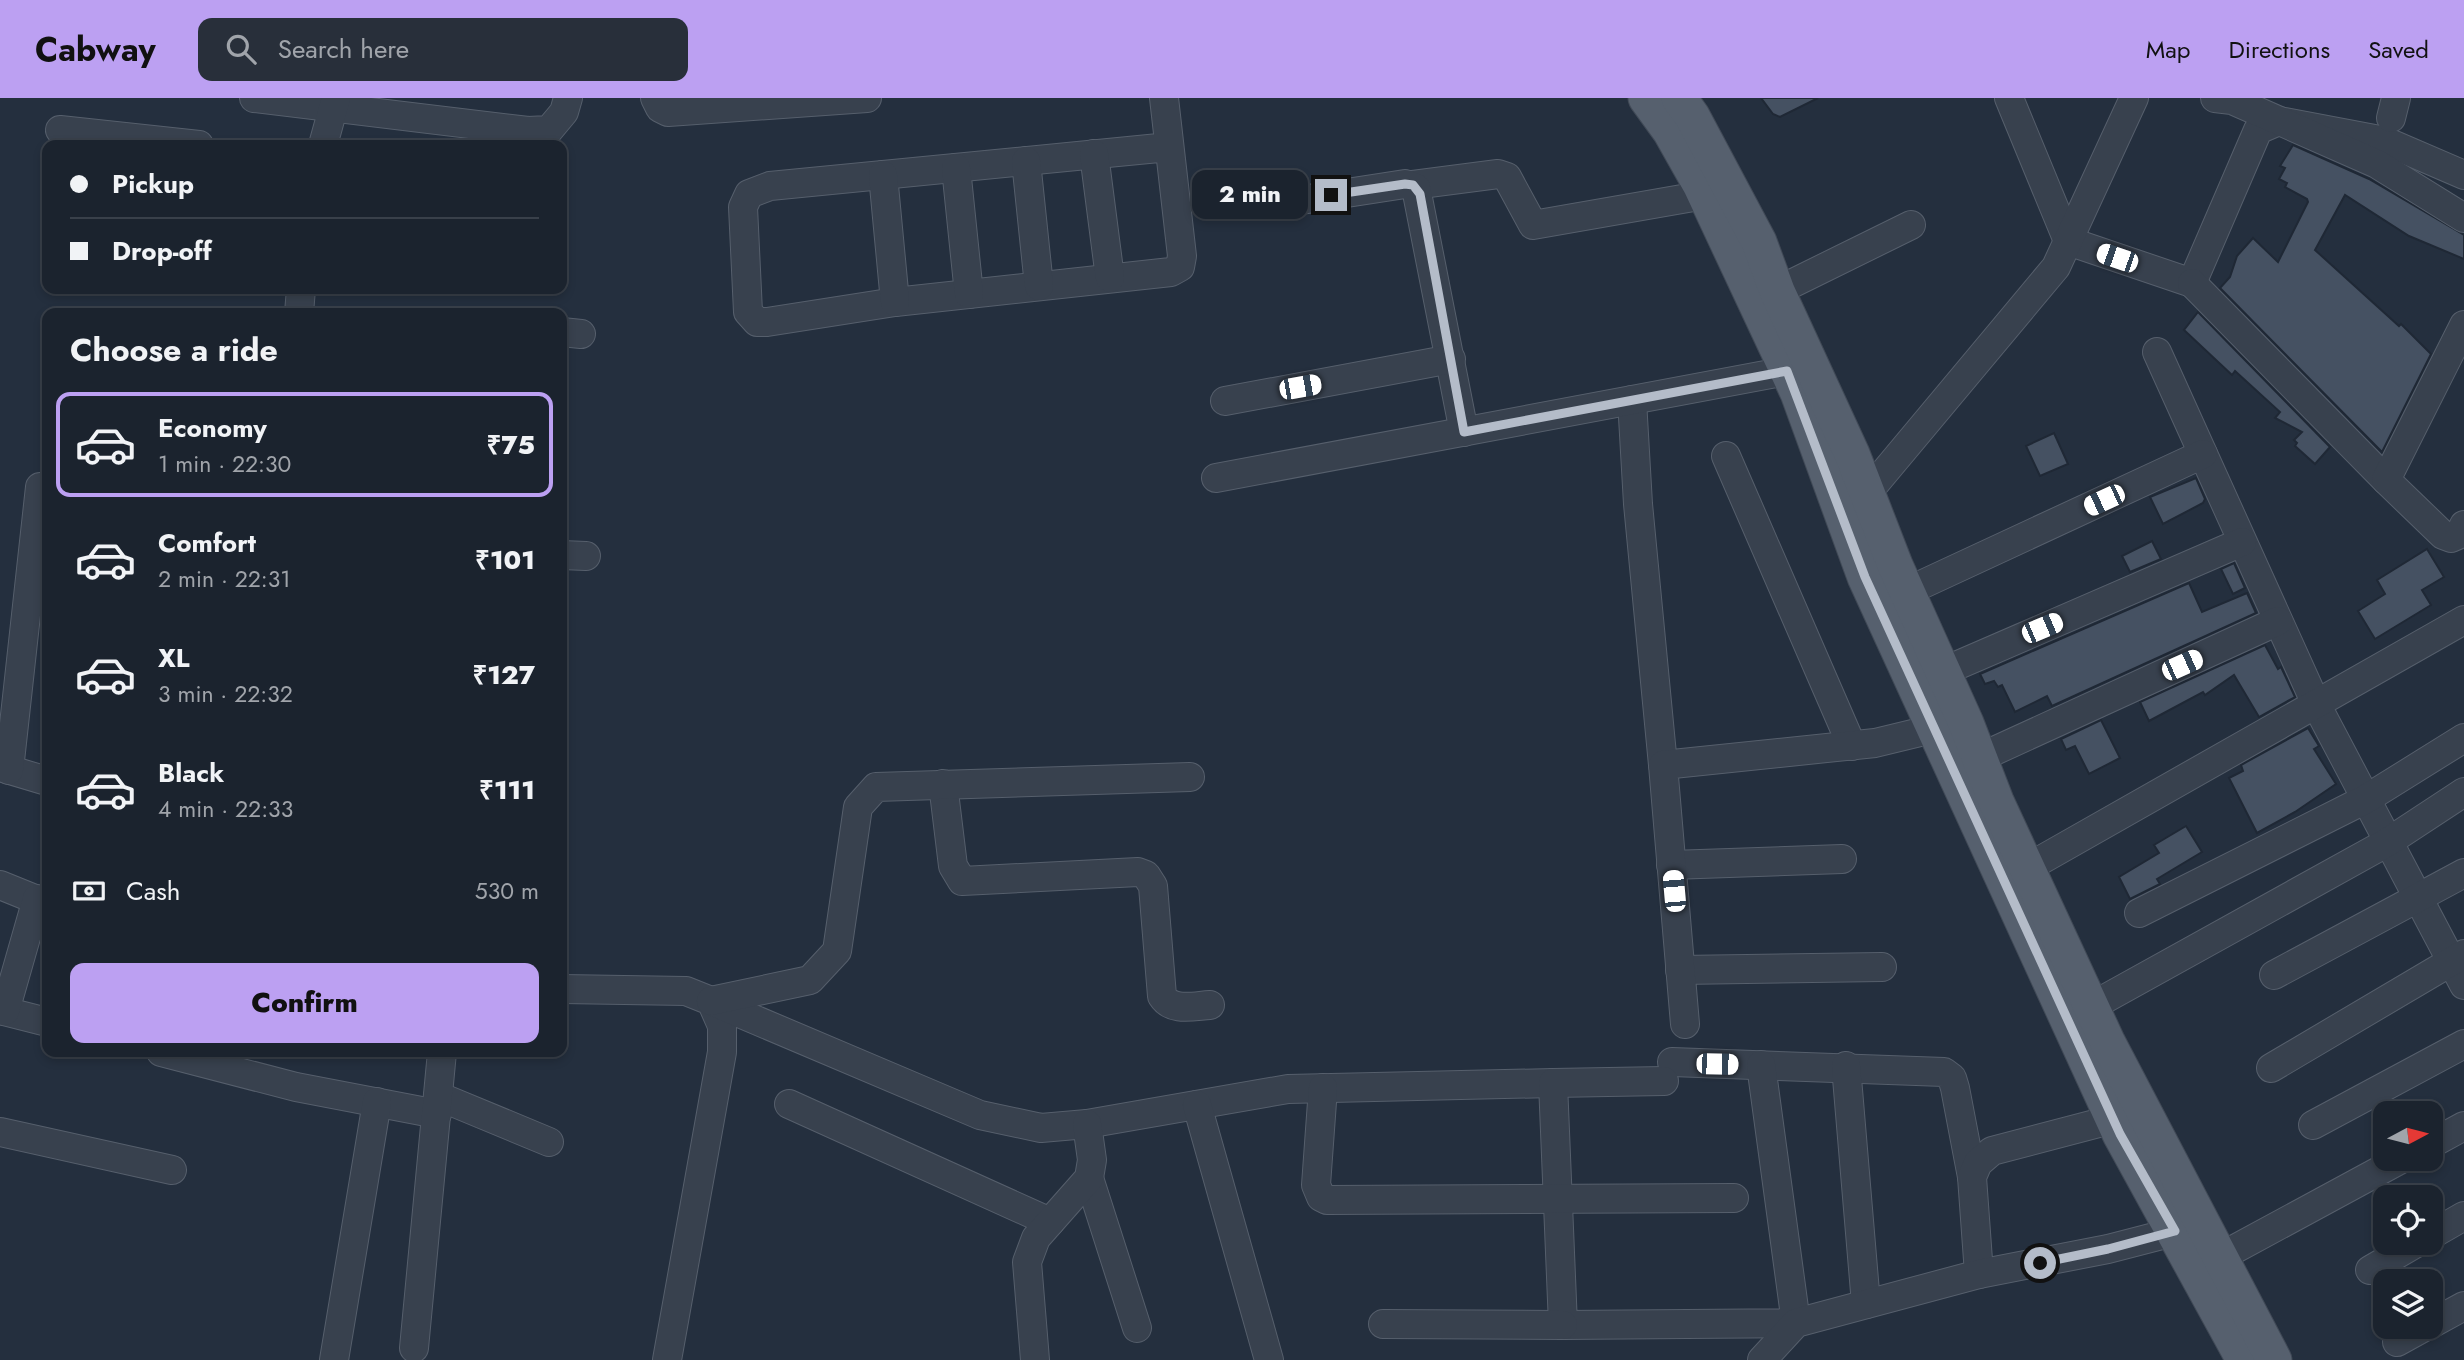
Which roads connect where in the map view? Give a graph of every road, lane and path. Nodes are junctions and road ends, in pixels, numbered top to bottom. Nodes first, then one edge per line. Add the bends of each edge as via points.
1 (254, 98) edge
2 (568, 98) edge
3 (655, 98) edge
4 (854, 98) edge
5 (867, 98) edge
6 (1164, 98) edge
7 (1646, 98) edge
8 (1679, 98) edge
9 (2009, 98) edge
10 (2134, 98) edge
11 (2215, 98) edge
12 (739, 102) edge
13 (335, 103) edge
14 (2278, 121) junction
15 (60, 130) dead end
16 (153, 140) edge
17 (324, 140) edge
18 (1169, 147) junction
19 (1094, 155) junction
20 (1026, 161) junction
21 (956, 168) junction
22 (883, 175) junction
23 (2464, 175) edge
24 (1413, 185) junction
25 (1705, 195) junction
26 (1282, 203) dead end
27 (2464, 218) edge
28 (1911, 225) dead end
29 (2068, 241) junction
30 (1110, 278) junction
31 (2192, 283) junction
32 (1039, 286) junction
33 (1776, 291) junction
34 (969, 294) junction
35 (895, 302) junction
36 (2464, 325) edge
37 (2157, 352) dead end
38 (1451, 359) junction
39 (1787, 371) junction
40 (1632, 400) junction
41 (1225, 401) dead end
42 (1464, 432) junction
43 (2203, 454) junction
44 (1726, 456) dead end
45 (1216, 478) dead end
46 (2386, 480) junction
47 (40, 487) dead end
48 (1868, 492) junction
49 (2464, 525) edge
50 (2242, 542) junction
51 (1908, 591) junction
52 (2278, 621) junction
53 (2464, 621) edge
54 (1942, 672) junction
55 (2316, 704) junction
56 (1937, 729) junction
57 (2464, 738) edge
58 (1852, 746) junction
59 (1979, 758) junction
60 (1663, 765) junction
61 (5, 768) edge
62 (1190, 777) dead end
63 (42, 779) edge
64 (943, 784) junction
65 (2464, 792) edge
66 (2366, 799) junction
67 (2388, 842) junction
68 (1842, 859) dead end
69 (1671, 865) junction
70 (2027, 868) junction
71 (2464, 873) edge
72 (2464, 879) edge
73 (0, 885) edge
74 (42, 901) edge
75 (2419, 902) junction
76 (2139, 913) dead end
77 (1882, 967) dead end
78 (2460, 967) edge
79 (1680, 970) junction
80 (2274, 975) dead end
81 (567, 989) edge
82 (711, 1001) junction
83 (1210, 1005) dead end
84 (2092, 1006) junction
85 (3, 1010) edge
86 (42, 1021) edge
87 (1685, 1024) dead end
88 (2464, 1044) edge
89 (181, 1057) edge
90 (442, 1057) edge
91 (1761, 1065) junction
92 (1846, 1066) junction
93 (2272, 1068) dead end
94 (1553, 1083) junction
95 (1323, 1088) junction
96 (377, 1102) junction
97 (789, 1104) dead end
98 (438, 1105) junction
99 (1196, 1105) junction
100 (2114, 1119) junction
101 (1087, 1124) junction
102 (2313, 1125) dead end
103 (2464, 1126) edge
104 (0, 1132) edge
105 (2443, 1137) edge
106 (549, 1142) dead end
107 (172, 1170) dead end
108 (2379, 1171) edge
109 (1972, 1177) junction
110 (1089, 1178) junction
111 (1558, 1196) junction
112 (1734, 1198) dead end
113 (2464, 1216) edge
114 (1050, 1222) junction
115 (2190, 1227) junction
116 (2443, 1229) edge
117 (2396, 1255) edge
118 (2222, 1256) junction
119 (2370, 1270) dead end
120 (1979, 1274) junction
121 (2460, 1300) edge
122 (1866, 1304) junction
123 (2443, 1314) edge
124 (1796, 1323) junction
125 (1382, 1324) dead end
126 (1563, 1325) junction
127 (1137, 1328) dead end
128 (2402, 1339) edge
129 (2397, 1342) dead end
130 (414, 1348) dead end
131 (334, 1360) edge
132 (667, 1360) edge
133 (1035, 1360) edge
134 (1269, 1360) edge
135 (1762, 1360) edge
136 (2244, 1360) edge
137 (2274, 1360) edge

1 - 13 street
2 - 13 street via 564,112 549,130 528,131
3 - 12 street via 668,112
4 - 5 street
4 - 12 street
6 - 18 street
7 - 25 main road
8 - 33 main road via 1759,242
9 - 29 street
10 - 29 street
11 - 14 street via 2232,100
13 - 17 street
14 - 23 street via 2385,141
14 - 27 street via 2377,164
14 - 31 street via 2258,130
15 - 16 street
18 - 19 street
18 - 30 street via 1181,267
19 - 20 street
19 - 30 street
20 - 21 street
20 - 32 street
21 - 22 street
21 - 34 street
22 - 35 street
22 - 35 street via 770,186 748,194 743,207 748,312 757,322 767,323
24 - 25 street via 1498,174 1507,177 1533,225
24 - 26 street
24 - 38 street via 1420,194
25 - 39 main road
28 - 33 street
29 - 31 street
29 - 48 street via 2056,267
30 - 32 street
31 - 46 street
32 - 34 street
33 - 48 main road
34 - 35 street
36 - 46 street
37 - 43 street
38 - 41 street
38 - 42 street
39 - 40 street
39 - 56 main road via 1865,577
40 - 42 street
40 - 60 street
42 - 45 street
43 - 50 street
43 - 51 street
44 - 58 street
46 - 49 street via 2443,535 2460,534
47 - 61 street
48 - 51 main road
50 - 52 street
50 - 54 street
51 - 54 main road
52 - 55 street
52 - 59 street
53 - 55 street
54 - 59 main road
55 - 66 street
55 - 70 street
56 - 58 street
56 - 100 main road
57 - 66 street
58 - 60 street
59 - 70 main road
60 - 69 street
61 - 63 street
62 - 64 street
64 - 82 street via 876,787 858,807 837,951 827,965 810,980
64 - 83 street via 953,866 962,881 1146,875 1153,886 1162,996 1174,1007
65 - 67 street
66 - 67 street
66 - 76 street
67 - 75 street
67 - 84 street
68 - 69 street
69 - 79 street
70 - 84 main road
71 - 75 street
72 - 75 street
73 - 74 street
74 - 85 street
75 - 78 street
75 - 80 street
77 - 79 street
78 - 93 street
79 - 87 street
81 - 82 street via 686,991
82 - 101 street via 980,1115 1041,1128
82 - 132 street via 722,1026 722,1052
84 - 115 main road
85 - 86 street
88 - 102 street
89 - 96 street via 296,1087
90 - 98 street
91 - 92 street
91 - 94 street
91 - 124 street
92 - 109 street via 1944,1072 1952,1079
92 - 122 street
94 - 95 street
94 - 111 street
95 - 99 street via 1288,1089
95 - 111 street via 1316,1185 1321,1197
96 - 98 street
96 - 131 street
97 - 114 street
98 - 106 street
98 - 130 street
99 - 101 street
99 - 134 street
100 - 109 street via 1992,1151 1978,1163
100 - 115 main road
101 - 110 street via 1092,1160
103 - 105 street
104 - 107 street
108 - 118 street
109 - 120 street
110 - 114 street
110 - 127 street
111 - 112 street
111 - 126 street
113 - 116 street
114 - 133 street via 1036,1238 1027,1262
115 - 118 main road
115 - 120 street via 2108,1249
115 - 136 main road
117 - 119 street
118 - 137 main road
120 - 122 street
121 - 123 street
122 - 124 street
124 - 126 street
124 - 135 street
125 - 126 street
128 - 129 street

